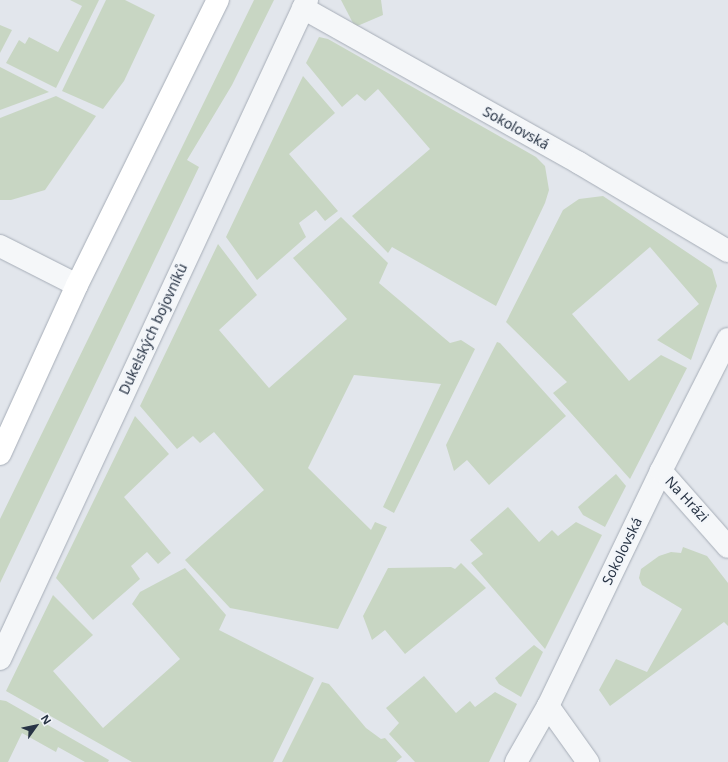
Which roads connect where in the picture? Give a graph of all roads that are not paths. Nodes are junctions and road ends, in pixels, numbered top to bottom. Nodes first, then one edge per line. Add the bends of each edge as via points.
1 (218, 0) edge
2 (305, 4) edge
3 (0, 246) edge
4 (728, 251) edge
5 (77, 285) junction
6 (728, 339) edge
7 (0, 454) edge
8 (661, 471) junction
9 (728, 547) edge
10 (0, 659) edge
11 (548, 706) junction
12 (516, 762) edge
13 (588, 762) edge

1 - 5 main road
2 - 4 street, Sokolovská
2 - 10 street, Dukelských bojovníků
3 - 5 street
5 - 7 main road
6 - 8 street, Sokolovská
8 - 9 street, Na Hrázi
8 - 11 street, Sokolovská
11 - 12 street, Sokolovská
11 - 13 street

